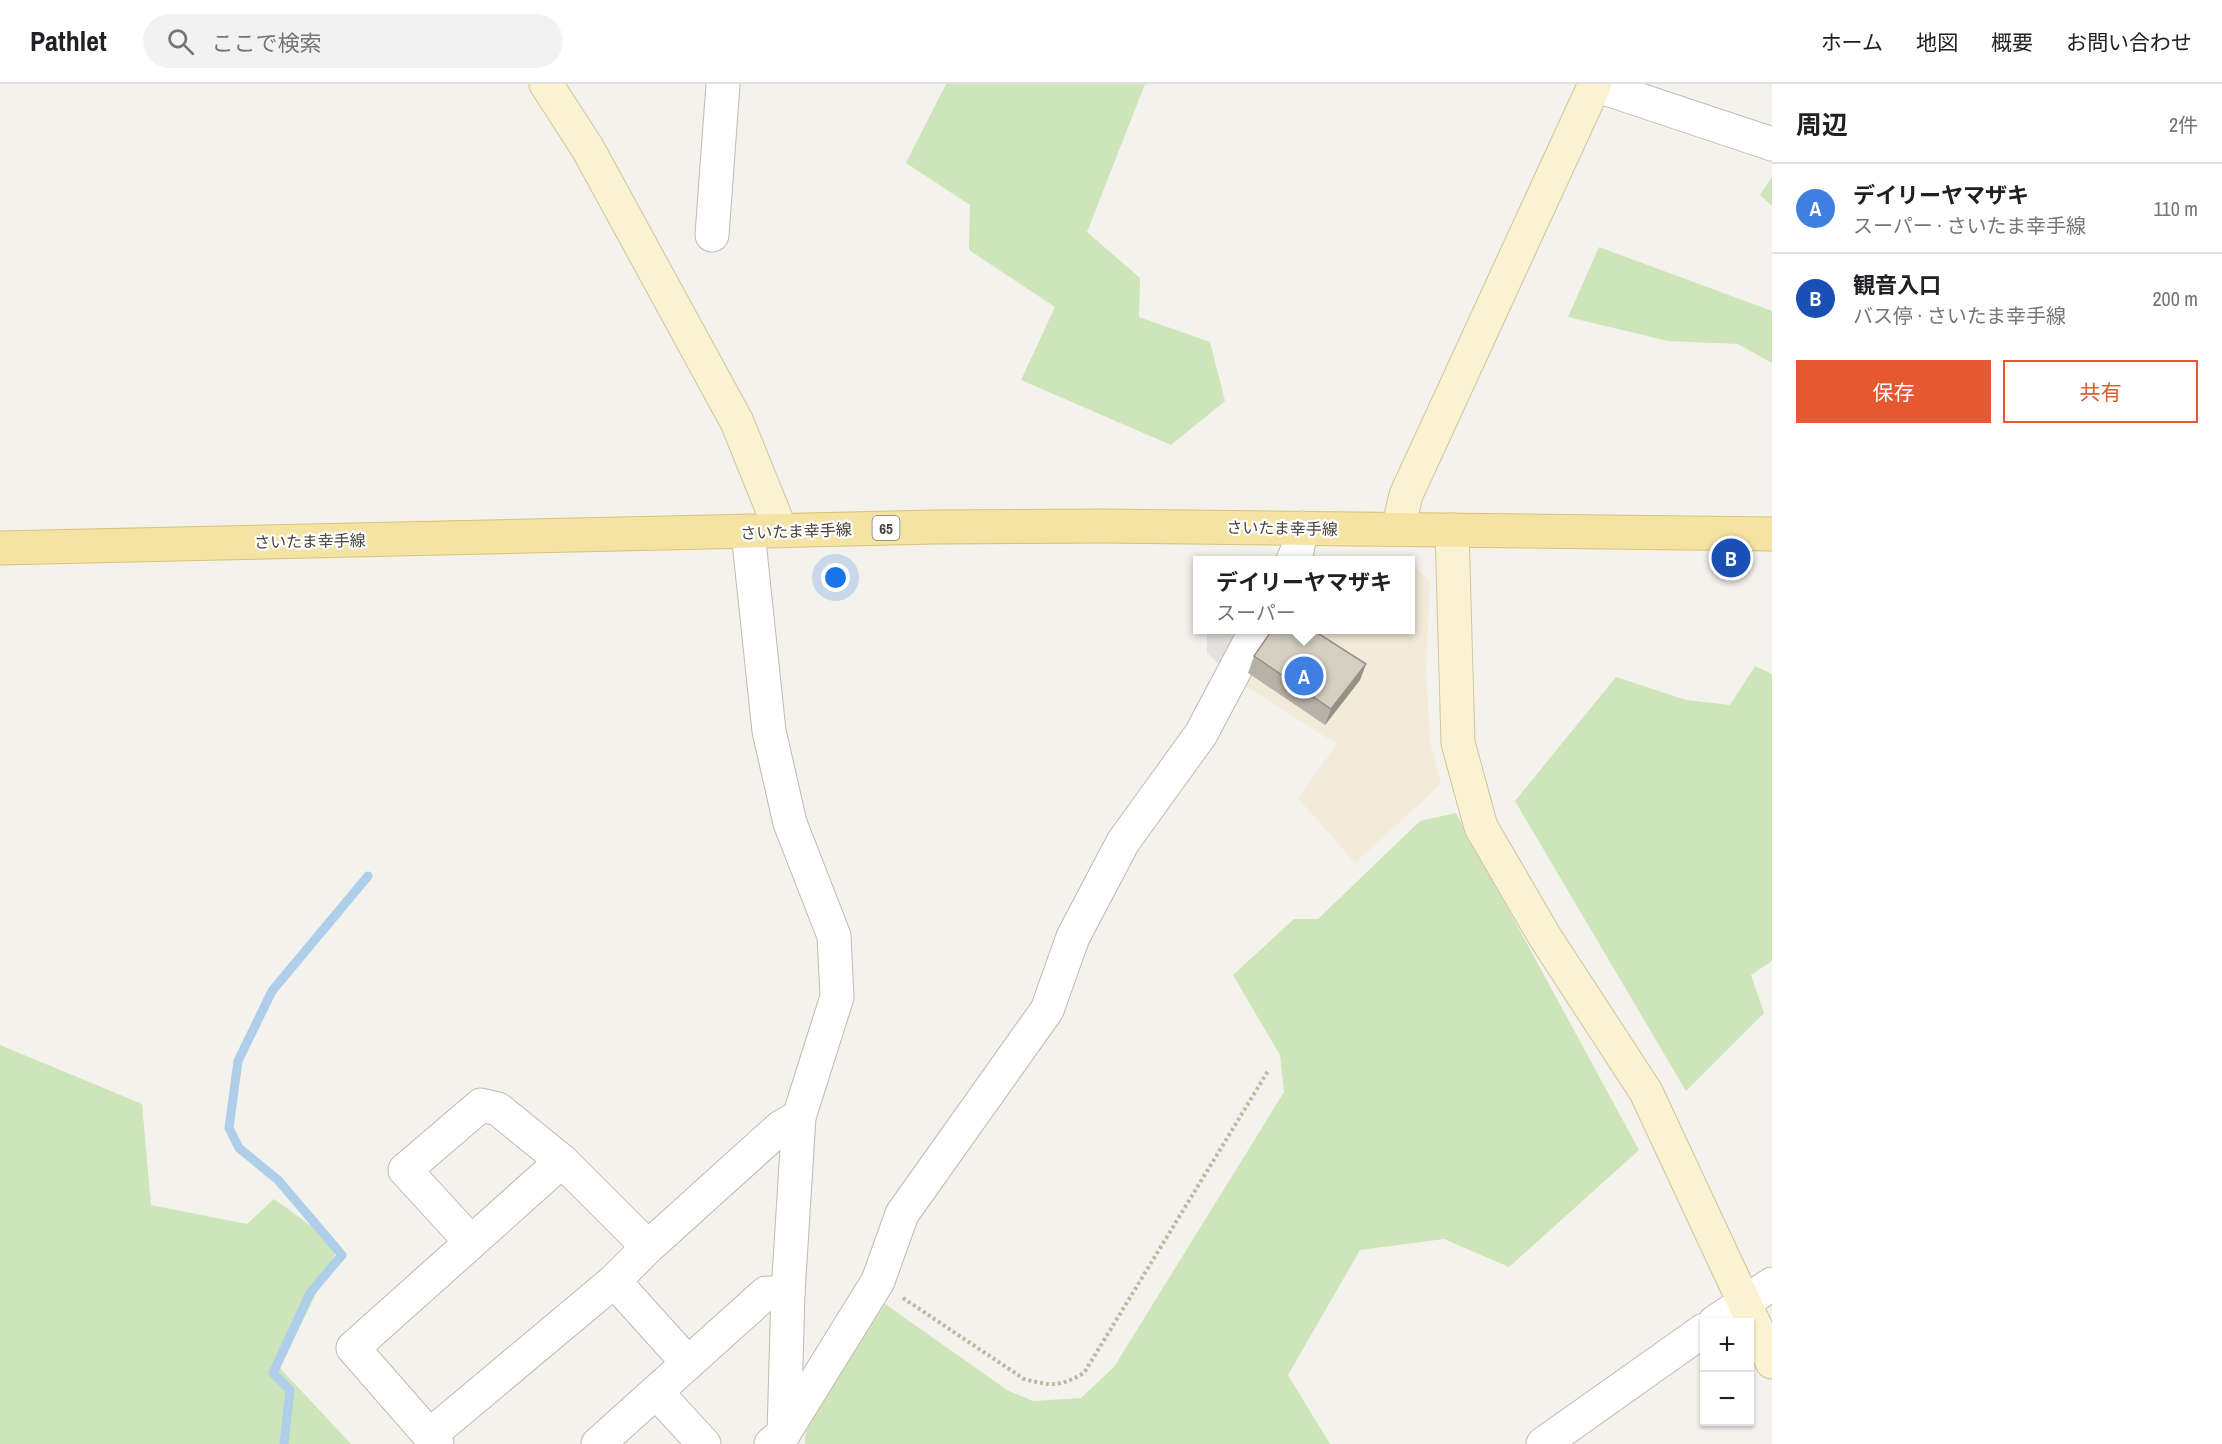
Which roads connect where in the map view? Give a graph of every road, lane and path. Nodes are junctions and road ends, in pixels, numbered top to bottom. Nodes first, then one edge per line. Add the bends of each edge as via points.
1 (546, 84) edge
2 (723, 84) edge
3 (1595, 84) edge
4 (1772, 144) edge
5 (712, 235) dead end
6 (1301, 528) junction
7 (1398, 529) junction
8 (1452, 530) junction
9 (781, 531) junction
10 (748, 532) junction
11 (1772, 534) edge
12 (0, 548) edge
13 (1295, 556) edge
14 (1254, 634) edge
15 (1268, 1071) dead end
16 (799, 1117) junction
17 (562, 1161) junction
18 (471, 1242) junction
19 (648, 1247) junction
20 (614, 1281) junction
21 (878, 1281) junction
22 (1772, 1284) edge
23 (788, 1293) junction
24 (1745, 1301) junction
25 (1722, 1318) edge
26 (1700, 1333) edge
27 (1772, 1362) edge
28 (688, 1363) junction
29 (656, 1392) junction
30 (433, 1440) edge
31 (780, 1440) edge
32 (598, 1444) edge
33 (704, 1444) edge
34 (1543, 1444) edge

1 - 9 street via 588,148 737,422
2 - 5 street
3 - 4 street
3 - 7 street via 1406,495
6 - 7 main road, さいたま幸手線 / 65
6 - 9 main road, さいたま幸手線 / 65 via 1092,526
6 - 13 street
7 - 8 main road, さいたま幸手線 / 65
8 - 11 main road, さいたま幸手線 / 65
8 - 24 street via 1458,743 1481,826 1545,937 1646,1092
9 - 10 main road, さいたま幸手線 / 65
10 - 12 main road, さいたま幸手線 / 65
10 - 16 street via 769,731 790,823 834,936 837,997
14 - 21 street via 1201,735 1123,842 1073,937 1047,1010 902,1214
15 - 21 path via 1084,1373 1065,1384 1024,1379
16 - 19 street via 781,1127
16 - 23 street
17 - 18 street
17 - 18 street via 498,1109 481,1105 405,1170
17 - 19 street
18 - 30 street via 353,1348
19 - 20 street
20 - 28 street
20 - 30 street
21 - 31 street
22 - 24 street
23 - 28 street via 766,1293
23 - 31 street
24 - 25 street
24 - 27 street
26 - 34 street
28 - 29 street
29 - 32 street
29 - 33 street

